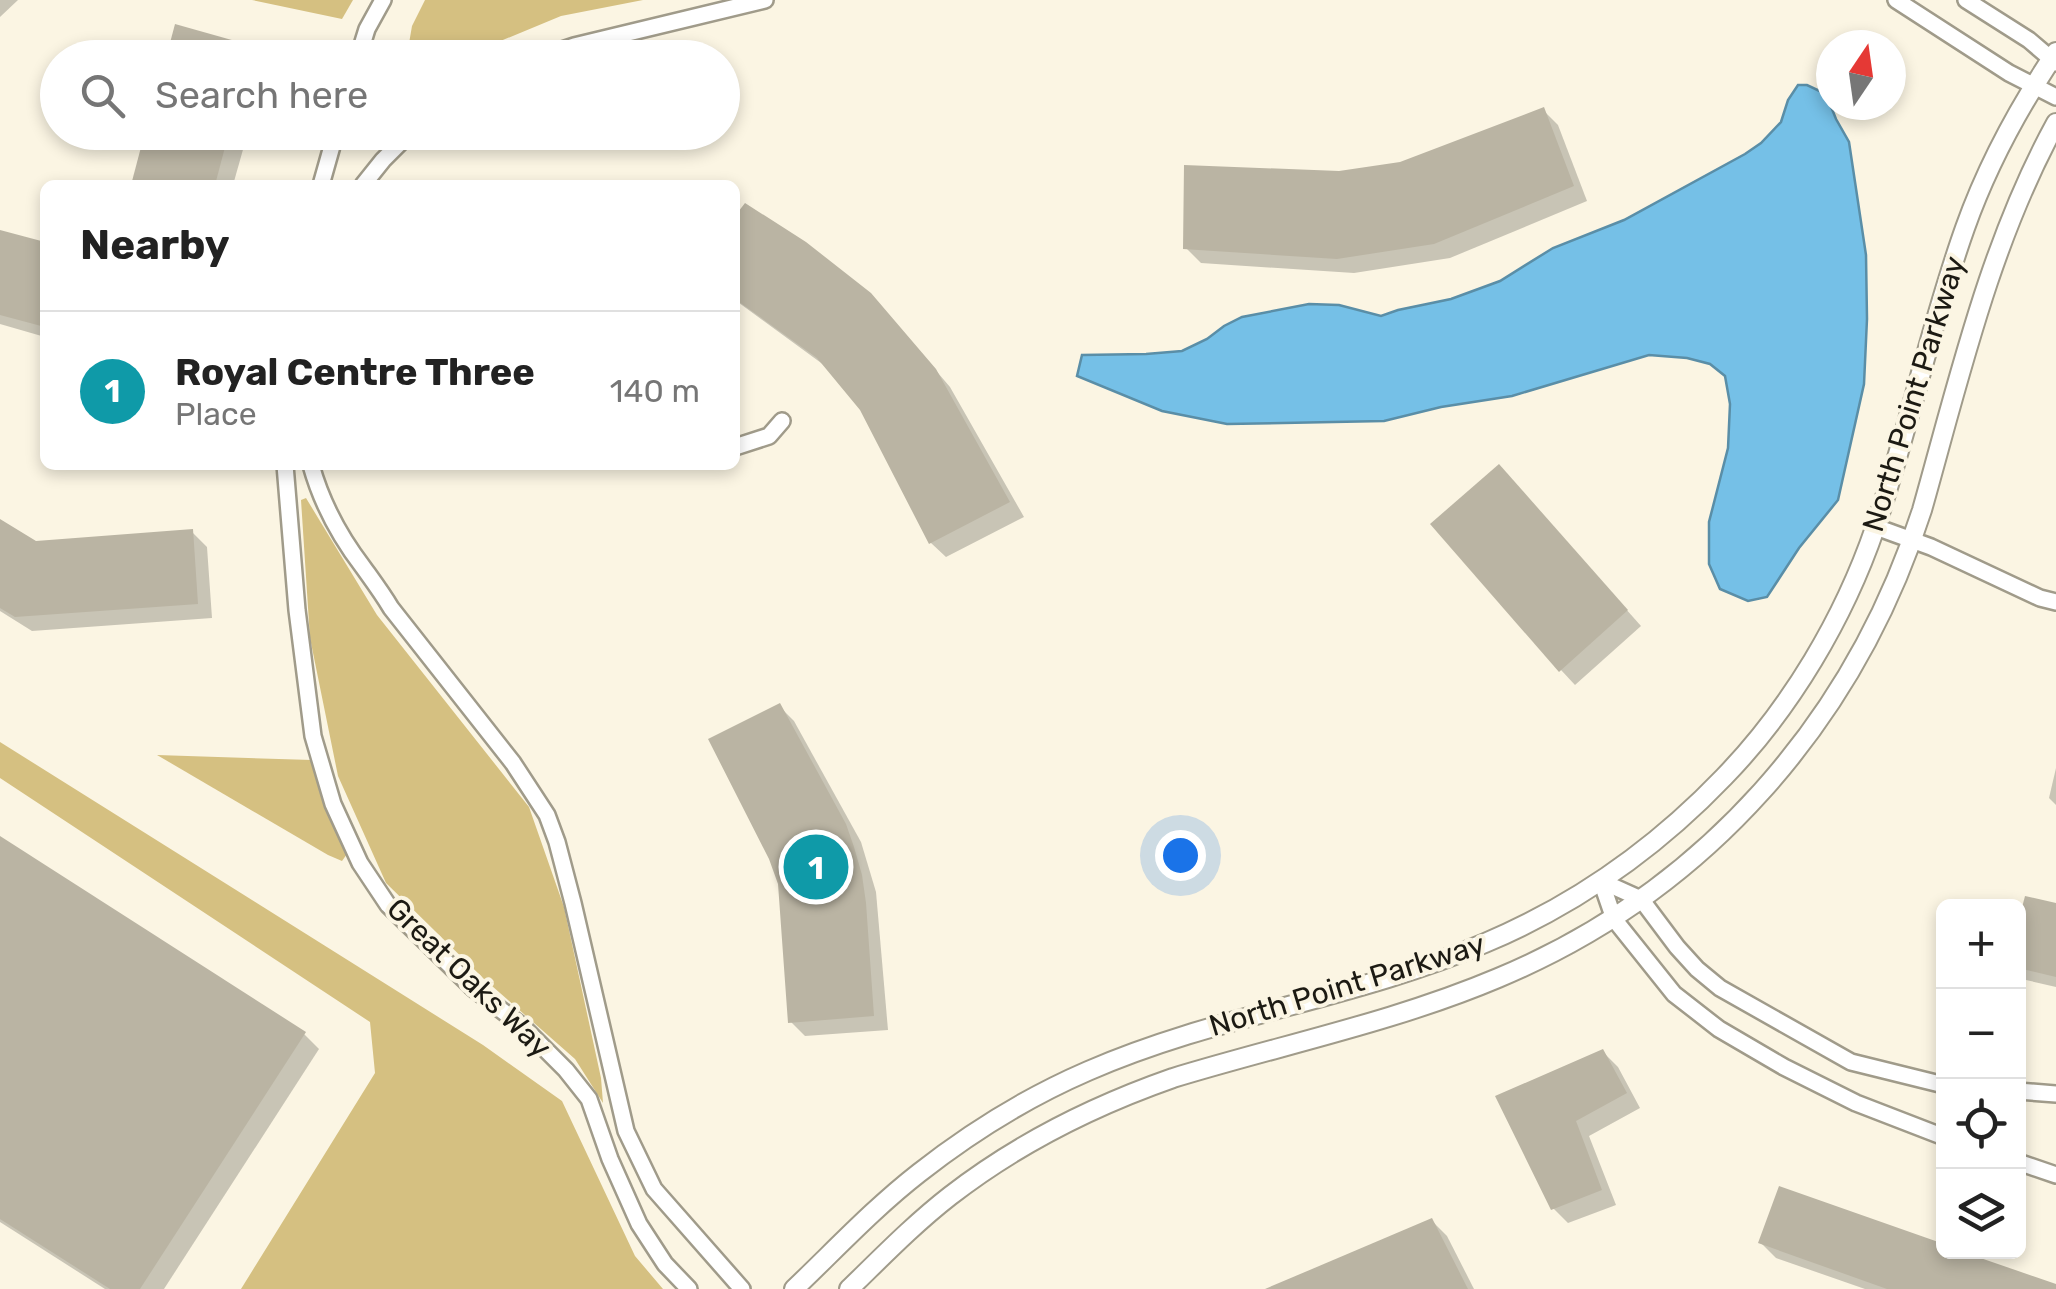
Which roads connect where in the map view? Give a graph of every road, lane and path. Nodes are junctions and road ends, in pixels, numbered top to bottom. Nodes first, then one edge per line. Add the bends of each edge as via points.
1 (383, 0) edge
2 (765, 0) edge
3 (1896, 0) edge
4 (1966, 0) edge
5 (364, 40) edge
6 (599, 40) edge
7 (2054, 58) edge
8 (2033, 85) junction
9 (2056, 97) edge
10 (2056, 123) edge
11 (331, 150) edge
12 (393, 150) edge
13 (322, 180) edge
14 (367, 180) edge
15 (782, 421) dead end
16 (740, 445) edge
17 (286, 470) edge
18 (312, 470) edge
19 (1876, 527) junction
20 (1912, 540) junction
21 (2056, 602) edge
22 (1602, 881) junction
23 (1641, 899) junction
24 (1614, 919) junction
25 (1936, 1082) edge
26 (2026, 1091) edge
27 (2056, 1094) edge
28 (1936, 1134) edge
29 (2026, 1165) edge
30 (2056, 1175) edge
31 (689, 1289) edge
32 (742, 1289) edge
33 (794, 1289) edge
34 (848, 1289) edge

1 - 5 street
2 - 6 street
3 - 8 street
4 - 7 street
7 - 8 street, North Point Parkway
8 - 9 street
8 - 19 street, North Point Parkway via 1965,229
10 - 20 street, North Point Parkway via 1992,268
11 - 13 street
12 - 14 street
15 - 16 street via 769,436
17 - 31 street, Great Oaks Way via 312,736 360,863 388,905 566,1070 588,1099 639,1224
18 - 32 street, Great Oaks Way via 356,558 547,815 626,1131 654,1190
19 - 20 street
19 - 22 street, North Point Parkway via 1806,672 1763,731 1678,821
20 - 21 street
20 - 23 street, North Point Parkway via 1866,642 1800,746 1725,830
22 - 23 street
22 - 24 street
22 - 33 street, North Point Parkway via 1448,958 1166,1041 1046,1091 918,1174
23 - 24 street, North Point Parkway
23 - 25 street via 1720,988 1851,1062
24 - 28 street via 1674,994 1719,1029 1856,1103
24 - 34 street, North Point Parkway via 1454,996 1172,1078 1080,1116 949,1196
26 - 27 street
29 - 30 street

